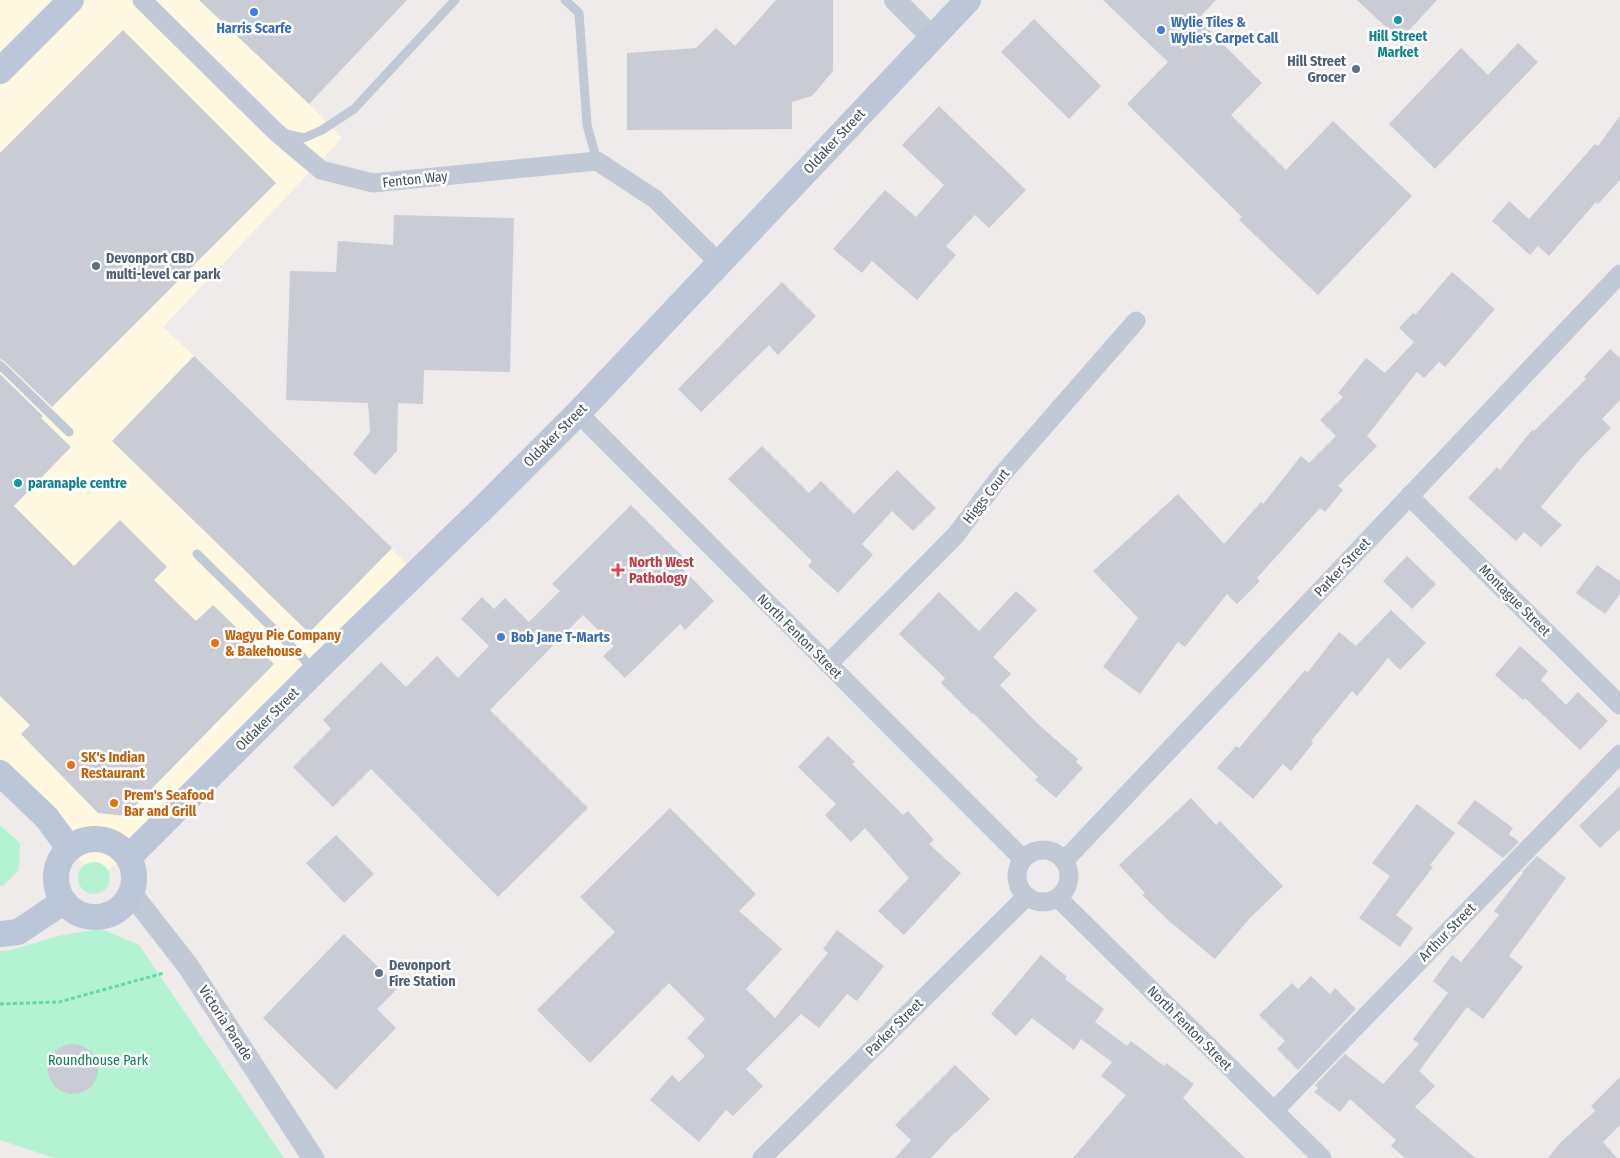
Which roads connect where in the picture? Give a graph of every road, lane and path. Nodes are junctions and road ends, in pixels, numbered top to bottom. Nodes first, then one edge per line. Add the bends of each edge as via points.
1 (71, 0) edge
2 (142, 0) edge
3 (455, 0) edge
4 (564, 0) edge
5 (895, 0) edge
6 (968, 0) edge
7 (932, 37) junction
8 (0, 71) edge
9 (276, 132) junction
10 (597, 161) junction
11 (720, 263) junction
12 (1620, 274) edge
13 (1136, 321) dead end
14 (0, 365) edge
15 (578, 413) junction
16 (69, 432) dead end
17 (1409, 496) junction
18 (197, 554) dead end
19 (828, 664) junction
20 (314, 672) junction
21 (1620, 705) edge
22 (1620, 754) edge
23 (0, 773) edge
24 (69, 848) junction
25 (129, 857) junction
26 (1023, 859) junction
27 (1064, 861) junction
28 (131, 893) junction
29 (1026, 896) junction
30 (1058, 898) junction
31 (63, 902) junction
32 (0, 934) edge
33 (188, 966) junction
34 (0, 1004) edge
35 (1274, 1111) junction
36 (313, 1158) edge
37 (762, 1158) edge
38 (1322, 1158) edge

1 - 8 main road
2 - 9 street, Fenton Way
3 - 9 lane via 354,109 304,138
4 - 10 lane via 579,13 586,124
5 - 7 street
6 - 7 main road, Oldaker Street
7 - 11 main road, Oldaker Street
9 - 10 street, Fenton Way via 321,170 373,184
10 - 11 street via 655,199
11 - 15 main road, Oldaker Street
12 - 17 street, Parker Street
13 - 19 street, Higgs Court via 999,478 955,536
14 - 16 lane
15 - 19 street, North Fenton Street
15 - 20 main road, Oldaker Street
17 - 21 street, Montague Street
17 - 27 street, Parker Street
18 - 20 lane
19 - 26 street, North Fenton Street
20 - 25 main road, Oldaker Street
22 - 35 street, Arthur Street
23 - 24 main road via 47,818
24 - 25 main road via 93,838 108,841
24 - 31 main road via 60,859 56,872 56,886
25 - 28 main road via 134,880
26 - 27 street via 1039,851 1048,851
26 - 29 street via 1017,881
27 - 30 street via 1068,884
28 - 31 main road via 121,908 96,918 82,916
28 - 33 street, Victoria Parade
29 - 30 street via 1041,902
29 - 37 street, Parker Street
30 - 35 street, North Fenton Street
31 - 32 main road via 18,932
33 - 34 path via 59,1002
33 - 36 street, Victoria Parade
35 - 38 street, North Fenton Street

